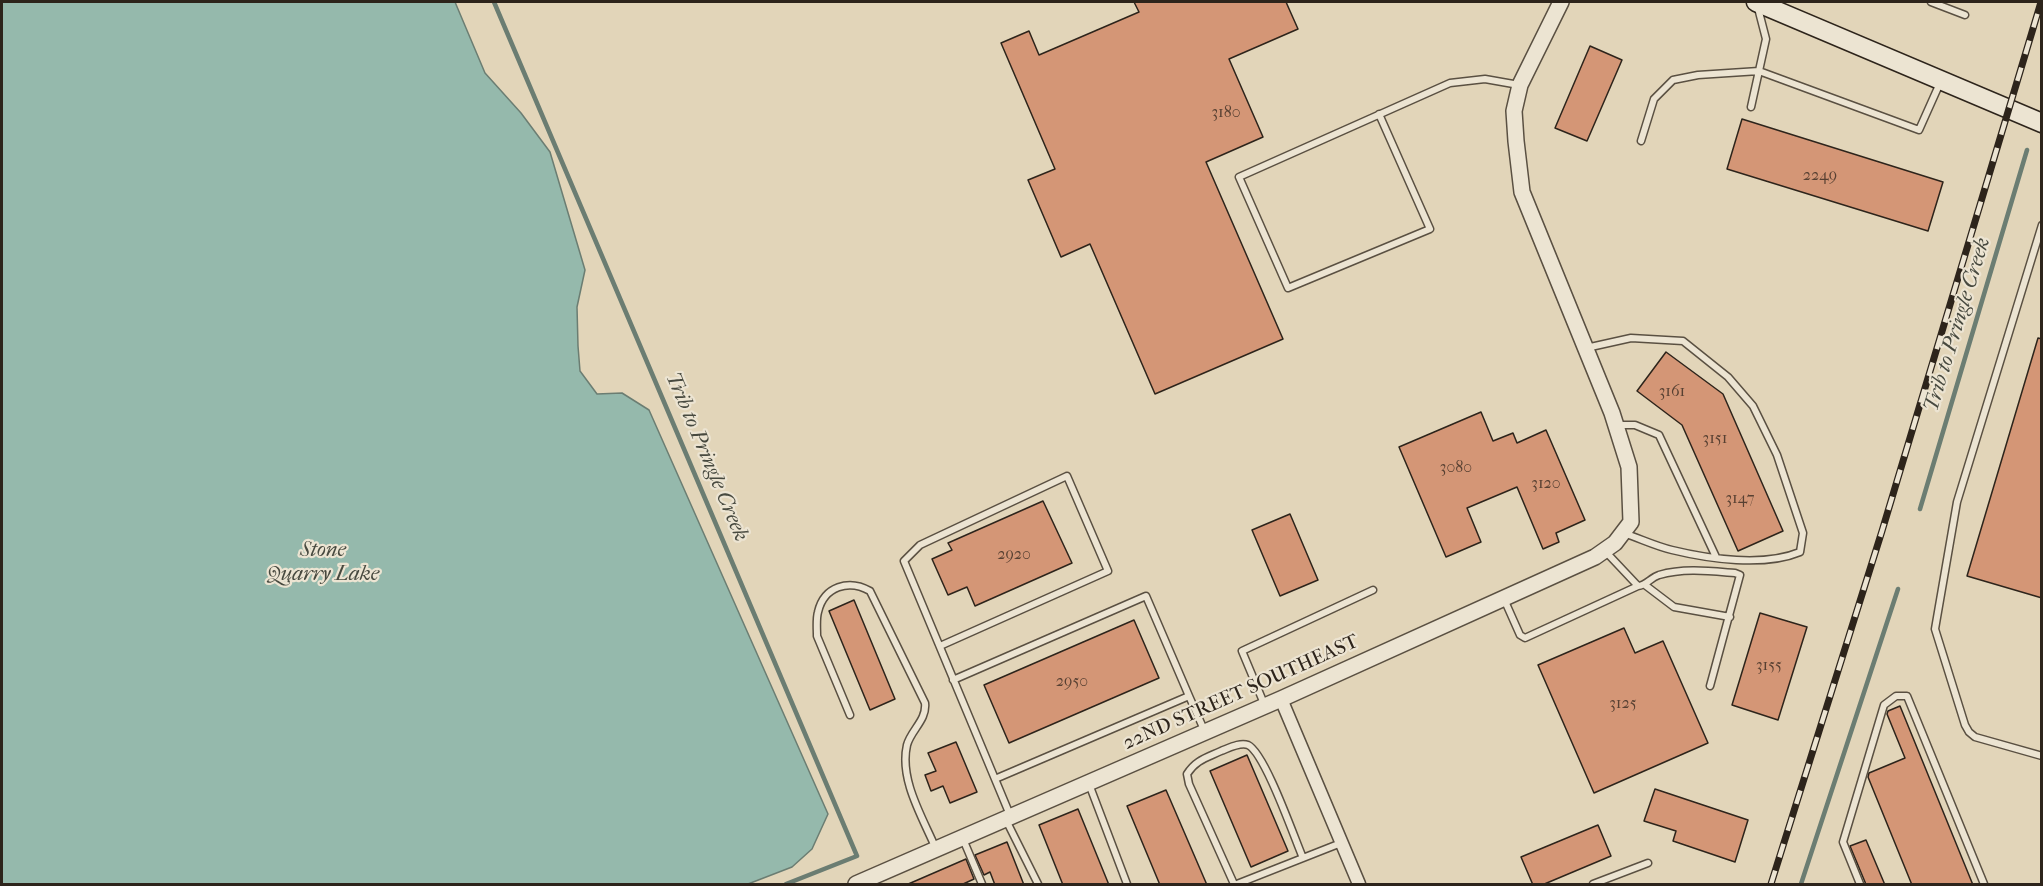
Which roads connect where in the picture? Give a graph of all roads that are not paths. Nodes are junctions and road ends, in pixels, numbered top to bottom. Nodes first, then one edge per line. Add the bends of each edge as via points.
1 (1561, 2) edge
2 (1757, 2) edge
3 (1931, 2) edge
4 (1965, 15) dead end
5 (1759, 71) junction
6 (1941, 80) junction
7 (1520, 85) junction
8 (1751, 107) dead end
9 (1379, 114) junction
10 (2042, 123) edge
11 (1641, 141) dead end
12 (2042, 225) edge
13 (1586, 348) junction
14 (1616, 425) junction
15 (1627, 527) junction
16 (1604, 550) junction
17 (1716, 557) junction
18 (1641, 586) junction
19 (1373, 590) dead end
20 (1503, 599) junction
21 (1730, 617) junction
22 (939, 646) junction
23 (954, 680) junction
24 (1710, 686) dead end
25 (1189, 696) junction
26 (1281, 699) junction
27 (1265, 706) junction
28 (850, 715) dead end
29 (1205, 732) junction
30 (2042, 756) edge
31 (995, 779) junction
32 (1089, 783) junction
33 (1008, 818) junction
34 (963, 838) junction
35 (1341, 843) junction
36 (936, 850) junction
37 (1303, 858) junction
38 (1648, 863) dead end
39 (883, 879) edge
40 (856, 885) edge
41 (982, 885) edge
42 (1038, 885) edge
43 (1127, 885) edge
44 (1235, 885) edge
45 (1359, 885) edge
46 (1593, 885) edge
47 (1860, 885) edge
48 (1984, 885) edge

1 - 7 street
2 - 5 lane via 1766,39
2 - 6 main road
3 - 4 lane
5 - 6 lane via 1919,130
5 - 8 lane
5 - 11 lane via 1673,80 1654,99
6 - 10 main road
7 - 9 lane via 1485,79 1450,83
7 - 13 street via 1514,111 1522,192
9 - 9 lane via 1239,177 1288,288 1430,230
12 - 30 lane via 1957,502 1935,629 1969,732
13 - 14 street
13 - 17 lane via 1631,338 1683,341 1728,376 1753,406 1777,455 1803,533 1803,544 1800,552 1791,556 1744,561
14 - 15 street via 1629,467
14 - 17 lane via 1635,425 1659,435
15 - 16 street, 22ND STREET SOUTHEAST
15 - 17 lane via 1670,550
16 - 18 lane
16 - 20 street, 22ND STREET SOUTHEAST
18 - 20 lane via 1525,638
18 - 21 lane via 1674,607
18 - 21 lane via 1655,576 1694,570 1739,574
19 - 27 lane via 1242,651
20 - 26 street, 22ND STREET SOUTHEAST
21 - 24 lane
22 - 22 lane via 904,561 920,545 1067,476 1108,571
22 - 23 lane
23 - 25 lane via 1146,596
23 - 31 lane
25 - 29 lane
25 - 31 lane
26 - 27 street, 22ND STREET SOUTHEAST
26 - 35 street
27 - 29 street, 22ND STREET SOUTHEAST
28 - 36 lane via 818,636 817,622 825,599 835,588 849,584 870,591 925,703 926,710 908,742 905,765
29 - 32 street, 22ND STREET SOUTHEAST
31 - 33 lane
32 - 33 street, 22ND STREET SOUTHEAST
32 - 43 lane
33 - 34 street, 22ND STREET SOUTHEAST
33 - 42 lane
34 - 36 street, 22ND STREET SOUTHEAST
34 - 41 lane
35 - 37 lane
35 - 45 street
36 - 39 street, 22ND STREET SOUTHEAST
37 - 44 lane
37 - 44 lane via 1262,760 1250,746 1231,747 1194,763 1187,774
38 - 46 lane
39 - 40 street, 22ND STREET SOUTHEAST
47 - 48 lane via 1843,843 1884,705 1896,696 1907,696

